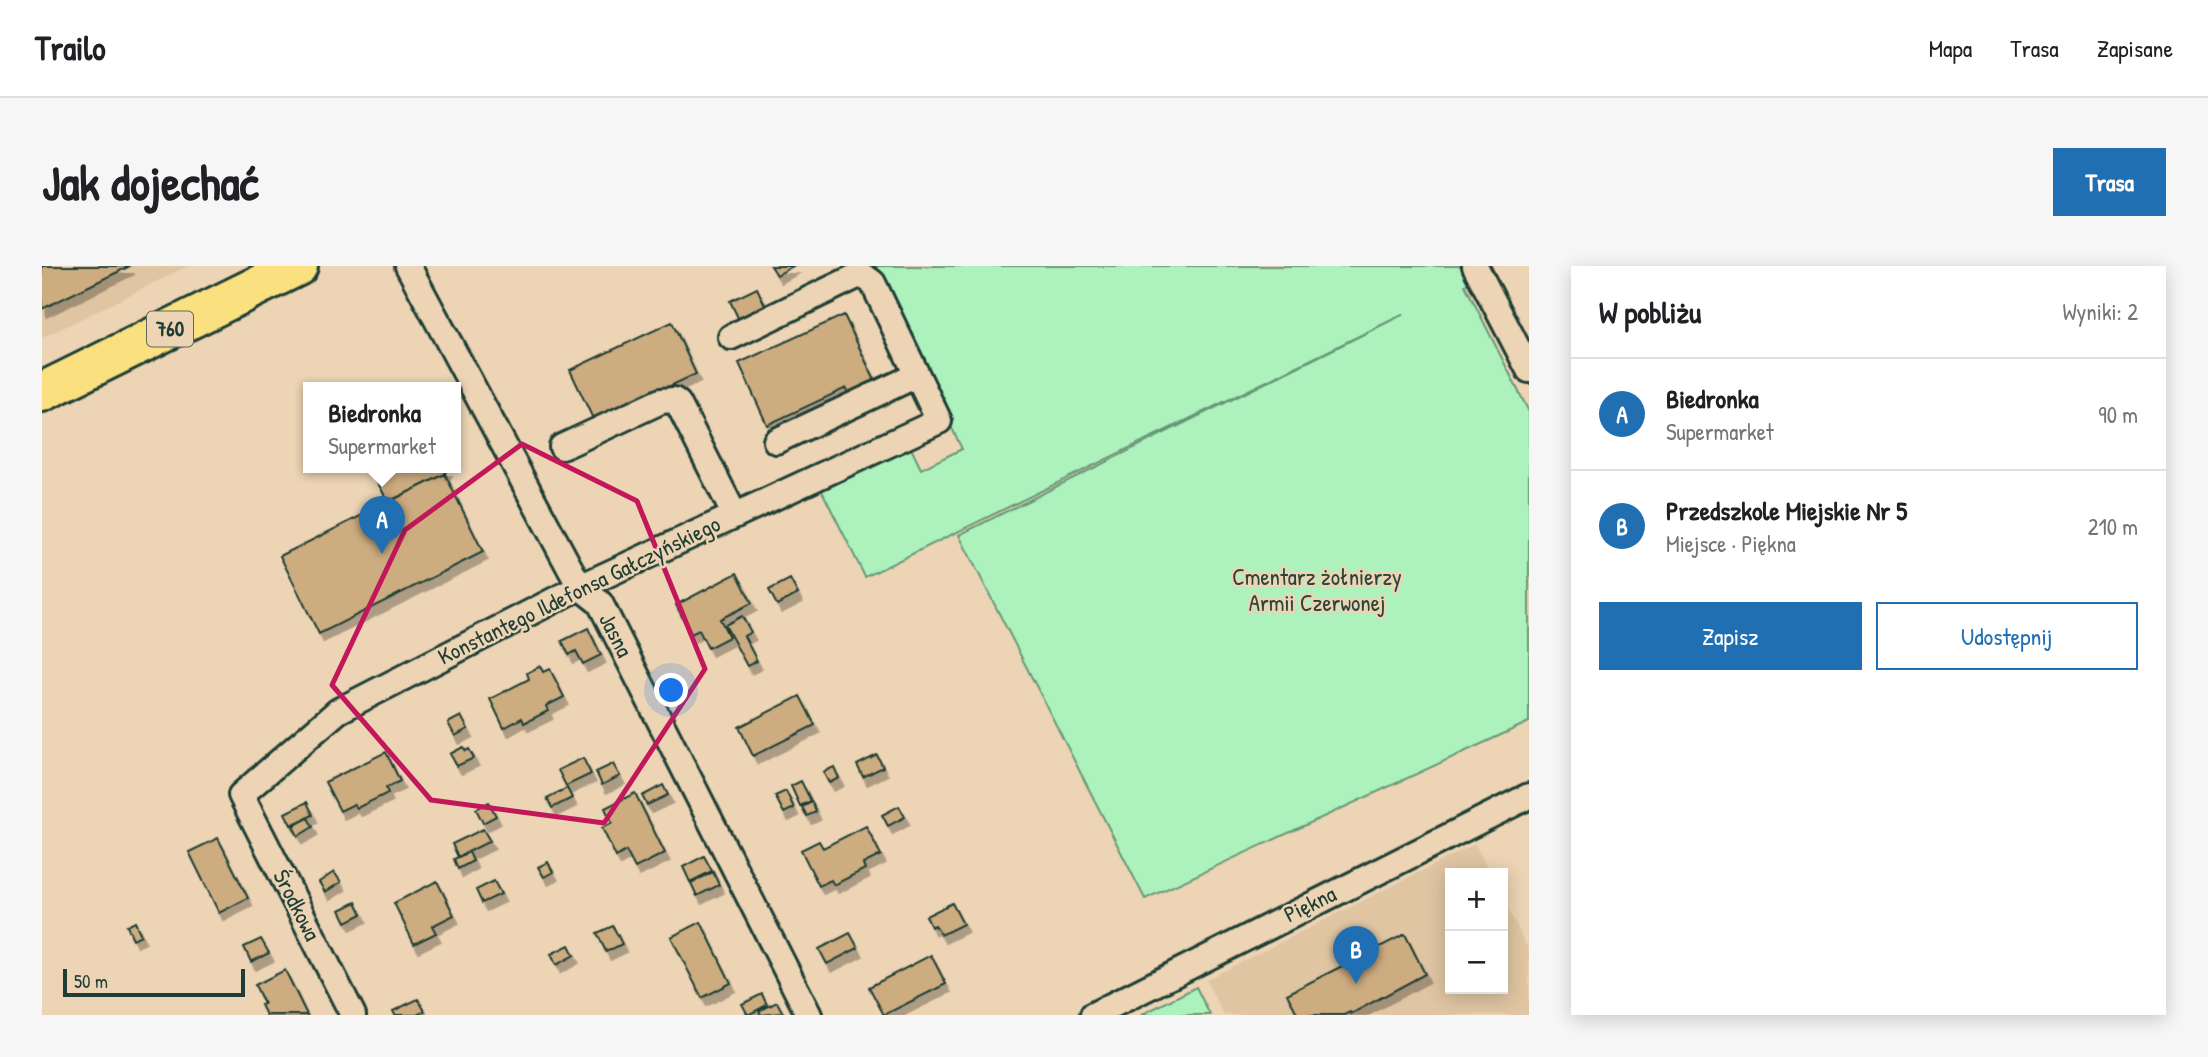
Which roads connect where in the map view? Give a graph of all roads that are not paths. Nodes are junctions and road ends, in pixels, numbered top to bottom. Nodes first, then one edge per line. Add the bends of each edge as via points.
1 (298, 266) edge
2 (408, 266) edge
3 (1475, 266) edge
4 (732, 337) dead end
5 (1529, 370) edge
6 (917, 375) junction
7 (42, 392) edge
8 (776, 440) dead end
9 (562, 447) dead end
10 (734, 514) junction
11 (580, 587) junction
12 (241, 795) joint
13 (1529, 796) edge
14 (353, 1015) edge
15 (809, 1015) edge
16 (1093, 1015) edge

1 - 7 main road, 760
2 - 11 street, Jasna
3 - 5 street
4 - 6 street via 861,276 873,283
6 - 8 street
6 - 10 street, Konstantego Ildefonsa Gałczyńskiego via 939,421
9 - 10 street via 662,401 674,400
10 - 11 street, Konstantego Ildefonsa Gałczyńskiego
11 - 12 street, Konstantego Ildefonsa Gałczyńskiego via 338,711
11 - 15 street, Jasna via 600,603
12 - 14 street, Środkowa
13 - 16 street, Piękna

